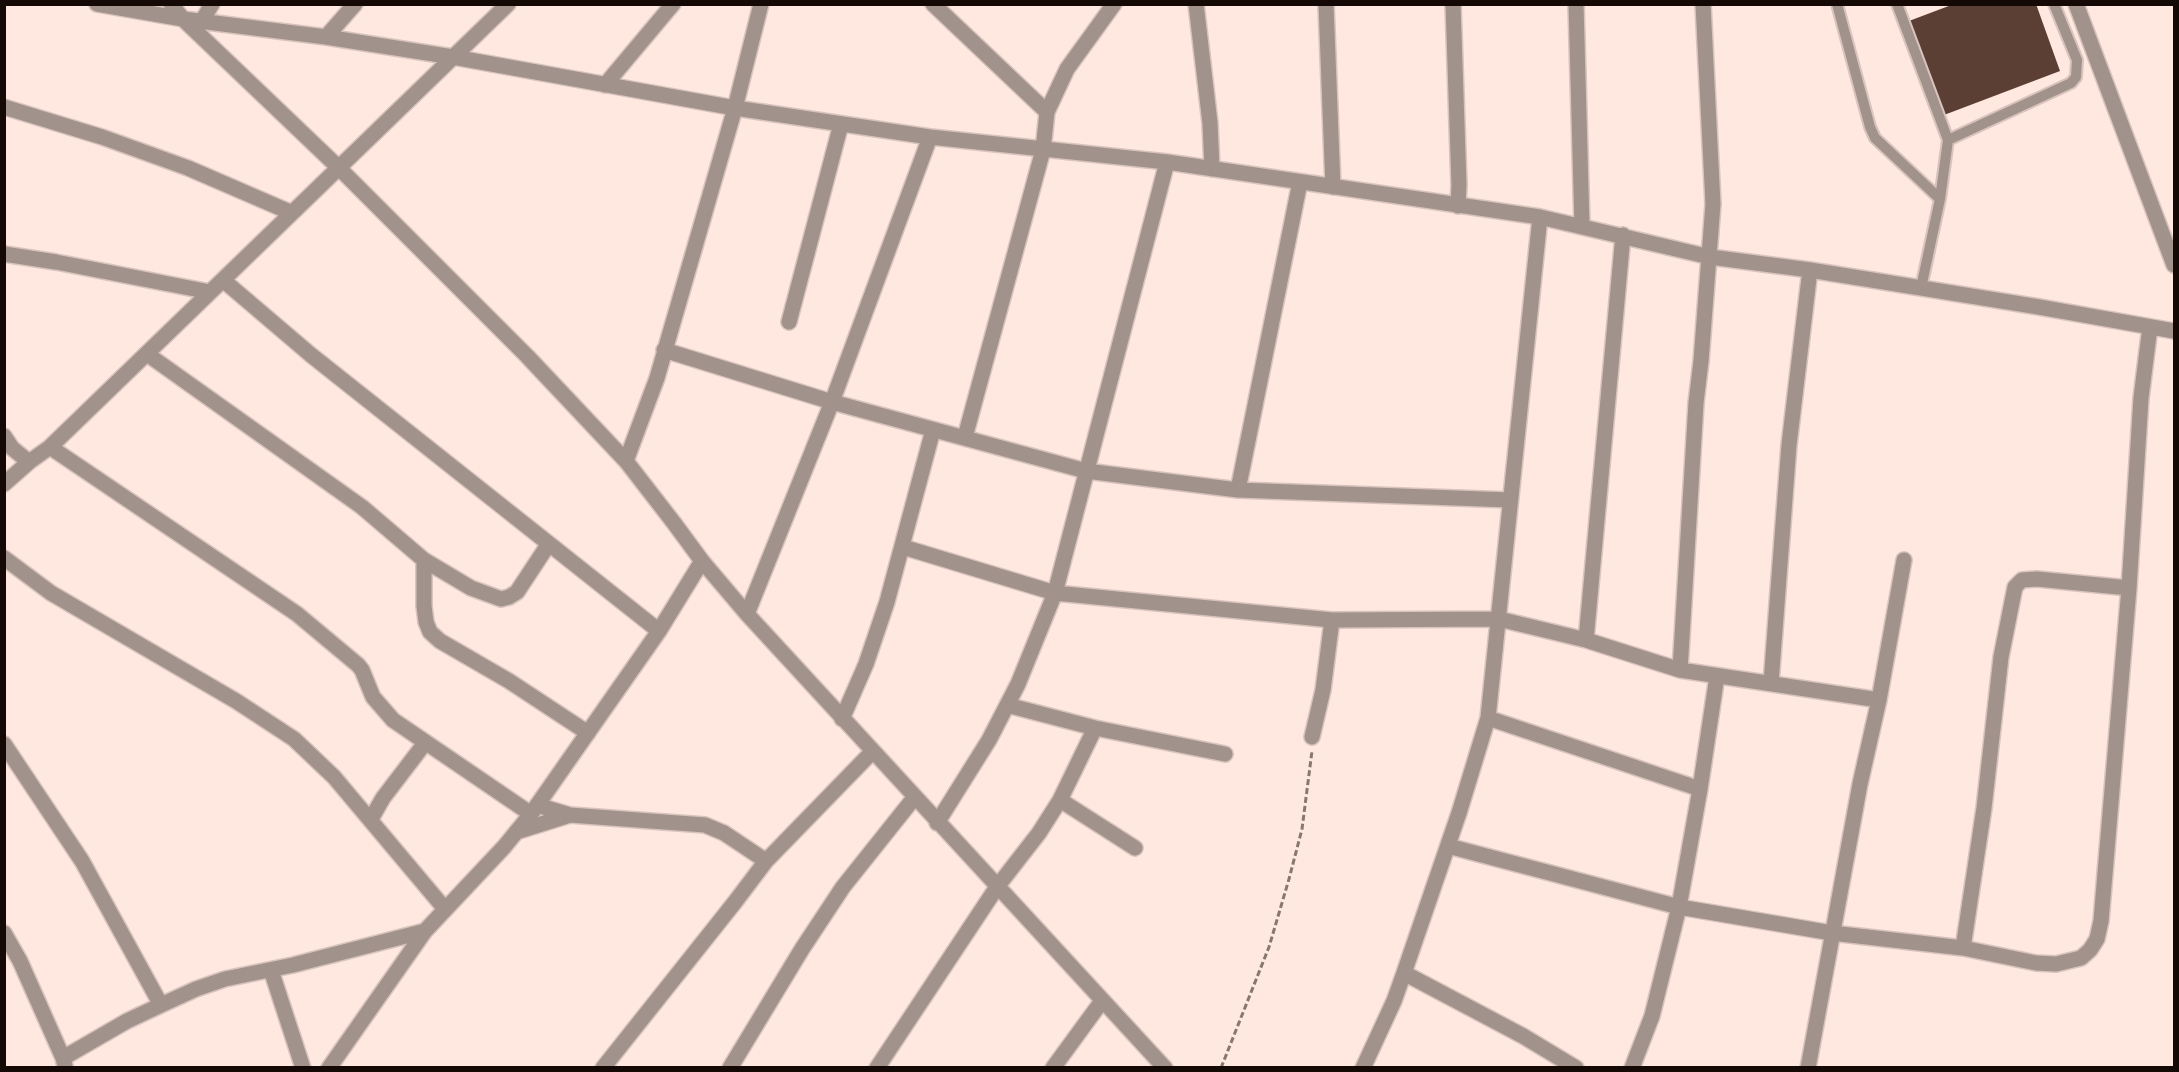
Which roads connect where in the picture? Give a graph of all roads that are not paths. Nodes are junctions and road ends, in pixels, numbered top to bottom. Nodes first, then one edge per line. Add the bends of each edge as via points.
1 (97, 4) edge
2 (171, 4) edge
3 (212, 4) edge
4 (355, 4) edge
5 (508, 4) edge
6 (673, 4) edge
7 (761, 4) edge
8 (933, 4) edge
9 (1114, 4) edge
10 (1196, 4) edge
11 (1326, 4) edge
12 (1453, 4) edge
13 (1576, 4) edge
14 (1703, 4) edge
15 (1837, 4) edge
16 (1897, 4) edge
17 (2054, 4) edge
18 (2076, 4) edge
19 (183, 20) junction
20 (202, 21) junction
21 (326, 37) junction
22 (453, 57) junction
23 (605, 85) junction
24 (4, 107) edge
25 (735, 108) junction
26 (1047, 112) junction
27 (841, 124) junction
28 (930, 137) junction
29 (1948, 140) junction
30 (1043, 150) junction
31 (1167, 162) junction
32 (339, 168) junction
33 (1212, 169) junction
34 (1300, 182) junction
35 (1333, 187) junction
36 (1940, 199) junction
37 (1458, 206) junction
38 (292, 213) junction
39 (1540, 217) junction
40 (1582, 226) junction
41 (1623, 235) junction
42 (4, 254) edge
43 (1710, 256) junction
44 (2175, 265) edge
45 (1810, 270) junction
46 (223, 280) junction
47 (1921, 288) junction
48 (210, 292) junction
49 (789, 322) dead end
50 (2150, 327) junction
51 (2175, 331) edge
52 (664, 350) junction
53 (147, 354) junction
54 (832, 402) junction
55 (933, 430) junction
56 (4, 436) edge
57 (965, 437) junction
58 (51, 447) junction
59 (626, 461) junction
60 (29, 462) junction
61 (1086, 471) junction
62 (4, 484) edge
63 (1238, 490) junction
64 (1509, 500) junction
65 (548, 545) junction
66 (903, 547) junction
67 (4, 558) edge
68 (424, 560) junction
69 (1904, 560) dead end
70 (702, 561) junction
71 (2129, 588) junction
72 (1055, 593) junction
73 (747, 614) junction
74 (1499, 619) junction
75 (1332, 620) junction
76 (659, 632) junction
77 (1586, 640) junction
78 (1680, 670) junction
79 (1717, 676) junction
80 (1771, 683) junction
81 (1879, 700) junction
82 (1007, 705) junction
83 (1488, 718) junction
84 (842, 719) junction
85 (1095, 728) junction
86 (588, 733) junction
87 (1312, 737) road end
88 (425, 743) junction
89 (4, 744) edge
90 (873, 751) junction
91 (1225, 754) dead end
92 (1700, 789) junction
93 (914, 798) junction
94 (1060, 800) junction
95 (534, 810) junction
96 (570, 815) junction
97 (371, 819) junction
98 (937, 823) junction
99 (516, 832) junction
100 (1448, 846) junction
101 (1135, 848) dead end
102 (766, 861) junction
103 (997, 887) junction
104 (1679, 907) junction
105 (445, 909) junction
106 (425, 931) junction
107 (4, 933) edge
108 (1832, 933) junction
109 (1962, 948) junction
110 (271, 970) junction
111 (1404, 973) junction
112 (1102, 1001) junction
113 (161, 1005) junction
114 (64, 1063) edge
115 (303, 1068) edge
116 (329, 1068) edge
117 (603, 1068) edge
118 (730, 1068) edge
119 (877, 1068) edge
120 (1053, 1068) edge
121 (1165, 1068) edge
122 (1363, 1068) edge
123 (1576, 1068) edge
124 (1632, 1068) edge
125 (1808, 1068) edge

1 - 19 street
2 - 19 street
3 - 20 street
4 - 21 street
5 - 22 street
6 - 23 street
7 - 25 street
8 - 26 street
9 - 26 street via 1067,69
10 - 33 street
11 - 35 street
12 - 37 street
13 - 40 street
14 - 43 street via 1713,204
15 - 36 lane via 1875,138
16 - 29 lane
17 - 29 lane via 2077,60 2076,77 2071,83
18 - 44 street
19 - 20 street
19 - 32 street
20 - 21 street
21 - 22 street
22 - 23 street
22 - 32 street
23 - 25 street
24 - 38 street via 188,168
25 - 27 street
25 - 52 street
26 - 30 street
27 - 28 street
27 - 49 street
28 - 30 street
28 - 54 street
29 - 36 lane
30 - 31 street
30 - 57 street
31 - 33 street
31 - 61 street
32 - 38 street
32 - 59 street
33 - 34 street
34 - 35 street
34 - 63 street
35 - 37 street
36 - 47 lane
37 - 39 street
38 - 46 street
39 - 40 street
39 - 64 street
40 - 41 street
41 - 43 street
41 - 77 street
42 - 48 street
43 - 45 street
43 - 78 street via 1696,403
45 - 47 street
45 - 80 street via 1788,456
46 - 48 street
46 - 65 street
47 - 50 street
48 - 53 street
50 - 51 street
50 - 71 street via 2141,398
52 - 54 street
52 - 59 street
53 - 58 street
53 - 68 street via 362,507
54 - 55 street
54 - 73 street
55 - 57 street
55 - 66 street
56 - 60 street
57 - 61 street
58 - 60 street
58 - 88 street via 297,614 358,664 384,712
59 - 70 street
60 - 62 street
61 - 63 street
61 - 72 street
63 - 64 street
64 - 74 street
65 - 68 street via 517,592 501,599 471,588
65 - 76 street
66 - 72 street
66 - 84 street via 879,626
67 - 97 street via 51,593 294,739
68 - 86 street via 424,606 430,632
69 - 81 street
70 - 73 street
70 - 76 street
71 - 109 street via 2037,579 2022,580 2015,587 2001,657 1984,808
71 - 109 street via 2097,939 2081,958 2056,964
72 - 75 street
72 - 82 street
73 - 84 street
74 - 75 street
74 - 77 street
74 - 83 street
75 - 87 street
76 - 86 street
77 - 78 street
78 - 79 street
79 - 80 street
79 - 92 street
80 - 81 street
81 - 108 street
82 - 85 street
82 - 98 street
83 - 92 street
83 - 100 street
84 - 90 street
85 - 91 street
85 - 94 street
86 - 95 street
88 - 95 street
88 - 97 street
89 - 113 street via 82,861
90 - 93 street
90 - 102 street
92 - 104 street
93 - 98 street
93 - 118 street via 843,887
94 - 101 street
94 - 103 street
95 - 96 street
95 - 99 street
96 - 99 street
96 - 102 street via 705,825
97 - 105 street
98 - 103 street
99 - 105 street
100 - 104 street
100 - 111 street
102 - 117 street
103 - 112 street
103 - 119 street
104 - 108 street
104 - 124 street via 1652,1016
105 - 106 street
106 - 110 street
106 - 116 street
107 - 114 street
108 - 109 street
108 - 125 street
110 - 113 street via 211,983
110 - 115 street
111 - 122 street
111 - 123 street
112 - 120 street
112 - 121 street
113 - 114 street via 127,1021

